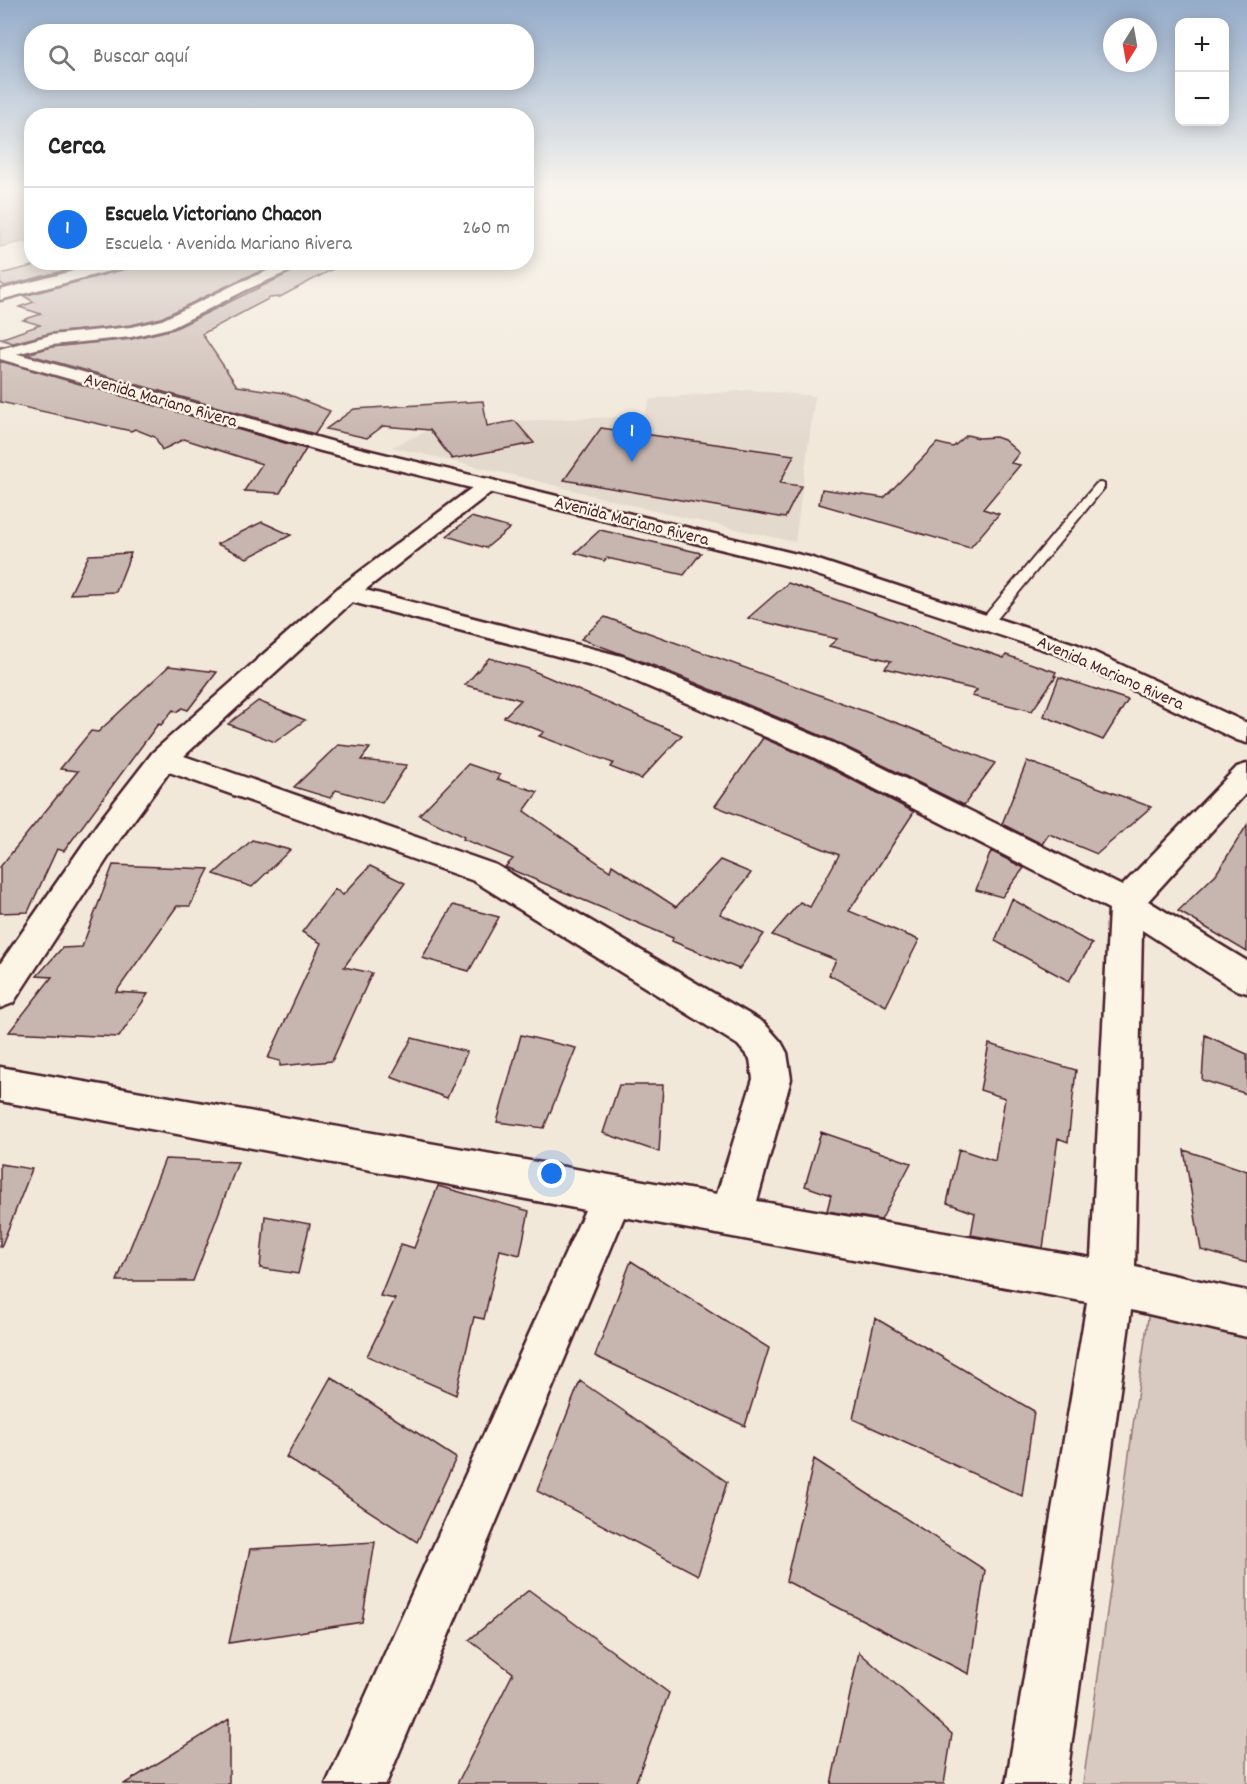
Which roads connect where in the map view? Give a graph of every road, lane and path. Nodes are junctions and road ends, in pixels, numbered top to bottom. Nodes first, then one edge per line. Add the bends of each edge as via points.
1 (80, 274) edge
2 (272, 274) edge
3 (0, 295) edge
4 (2, 354) edge
5 (489, 485) junction
6 (1100, 486) dead end
7 (347, 593) junction
8 (987, 622) junction
9 (1247, 734) edge
10 (163, 759) junction
11 (1247, 774) edge
12 (1126, 903) junction
13 (1247, 979) edge
14 (0, 993) edge
15 (0, 1084) edge
16 (613, 1195) junction
17 (731, 1217) junction
18 (1112, 1284) junction
19 (1247, 1314) edge
20 (356, 1784) edge
21 (1036, 1784) edge

1 - 3 street
2 - 4 street via 167,324 131,332 51,340
4 - 5 street, Avenida Mariano Rivera via 328,447
5 - 7 street
5 - 8 street, Avenida Mariano Rivera via 801,562
6 - 8 lane
7 - 10 street
7 - 12 street via 616,663 823,750
8 - 9 street, Avenida Mariano Rivera via 1069,650
10 - 14 street via 109,831
10 - 17 street via 485,873 751,1034 768,1053 772,1079
11 - 12 street
12 - 13 street
12 - 18 street
15 - 16 street
16 - 17 street
16 - 20 street
17 - 18 street
18 - 19 street
18 - 21 street

